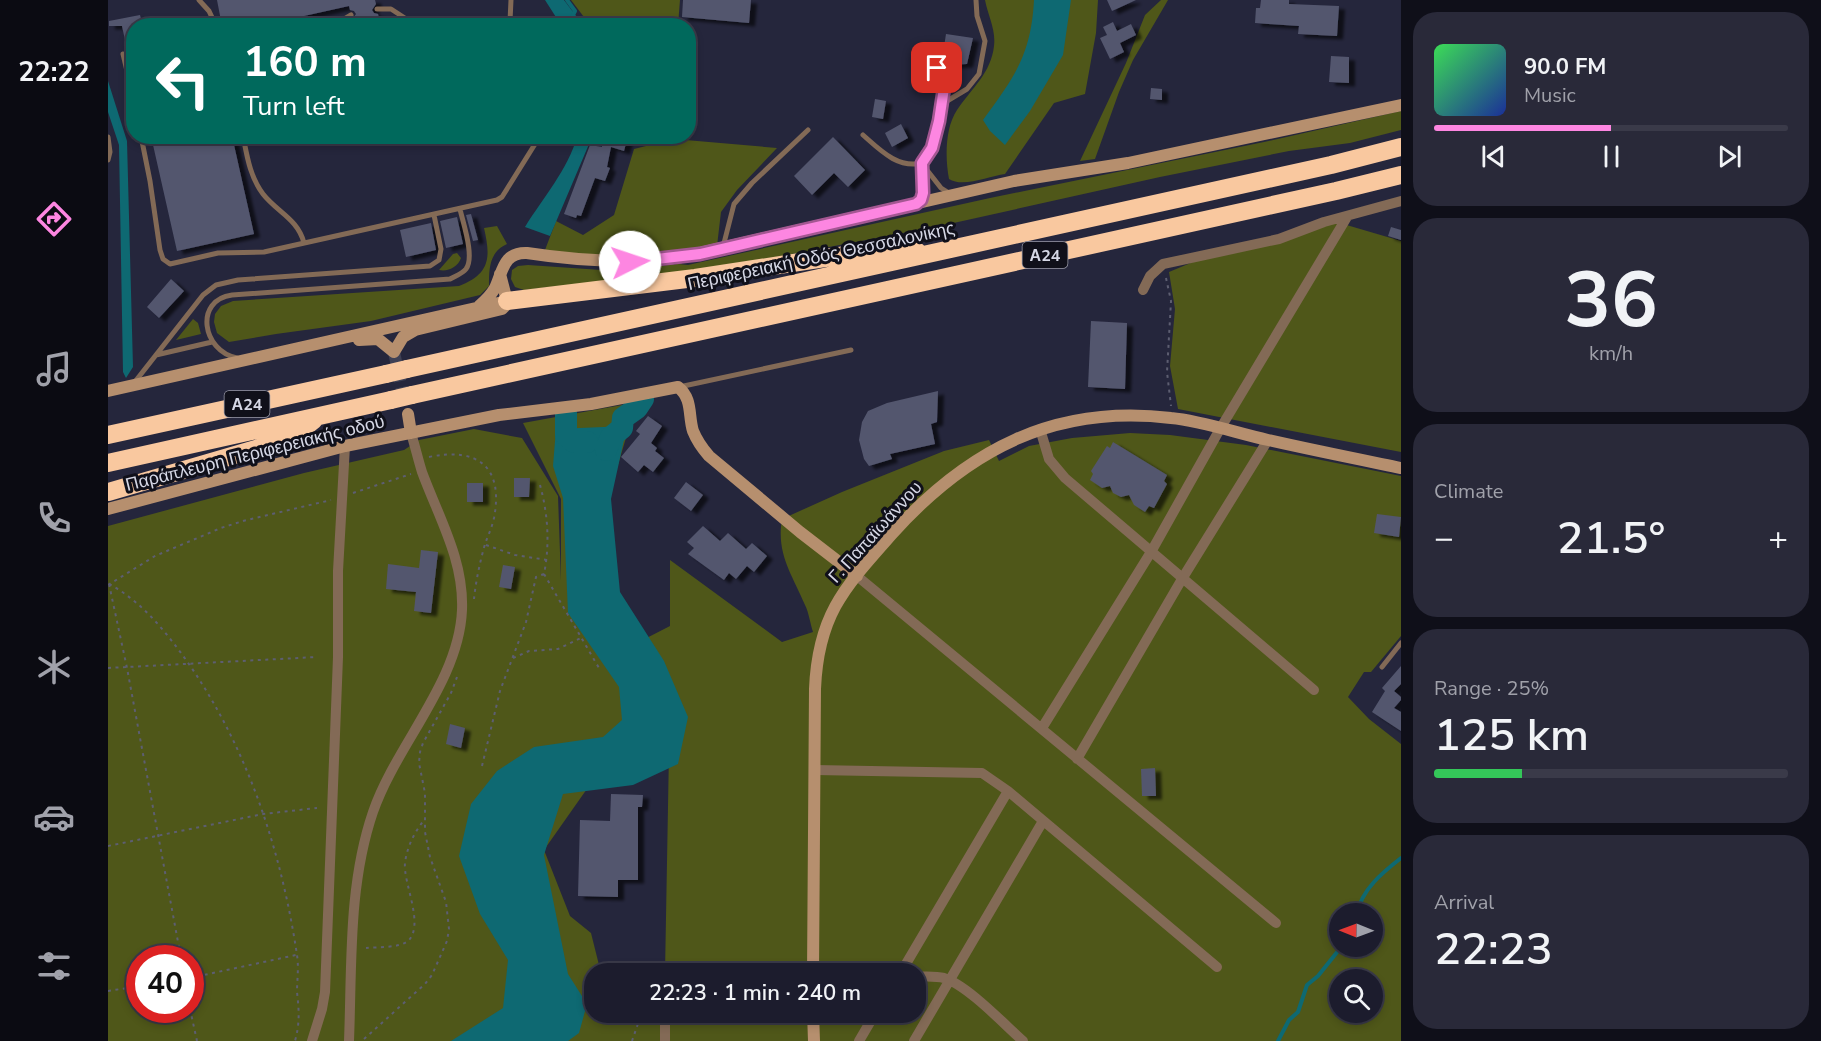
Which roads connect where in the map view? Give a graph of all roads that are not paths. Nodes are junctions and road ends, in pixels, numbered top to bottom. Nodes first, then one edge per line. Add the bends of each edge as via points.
1 (199, 0) edge
2 (511, 0) edge
3 (976, 0) edge
4 (377, 9) dead end
5 (351, 15) dead end
6 (212, 18) edge
7 (346, 18) edge
8 (405, 18) edge
9 (510, 18) edge
10 (123, 54) dead end
11 (126, 67) edge
12 (937, 68) dead end
13 (942, 104) junction
14 (1401, 105) edge
15 (808, 130) dead end
16 (863, 135) dead end
17 (108, 137) edge
18 (143, 144) edge
19 (245, 144) edge
20 (535, 144) edge
21 (1401, 147) edge
22 (108, 160) edge
23 (922, 163) junction
24 (1401, 175) edge
25 (961, 193) junction
26 (1401, 201) edge
27 (916, 204) junction
28 (460, 209) junction
29 (434, 215) junction
30 (1347, 217) junction
31 (304, 243) junction
32 (723, 249) junction
33 (928, 254) junction
34 (500, 274) junction
35 (1143, 290) dead end
36 (507, 301) junction
37 (479, 306) junction
38 (212, 342) junction
39 (851, 350) dead end
40 (275, 353) junction
41 (156, 355) junction
42 (250, 359) junction
43 (132, 386) junction
44 (678, 387) junction
45 (108, 391) edge
46 (408, 414) tunnel mouth
47 (320, 416) junction
48 (1041, 429) junction
49 (1220, 429) junction
50 (411, 433) junction
51 (108, 435) edge
52 (1268, 440) junction
53 (345, 446) junction
54 (108, 463) edge
55 (1401, 468) edge
56 (111, 503) edge
57 (1151, 552) junction
58 (857, 576) junction
59 (1182, 579) junction
60 (1401, 643) edge
61 (1382, 667) dead end
62 (1314, 690) dead end
63 (1042, 728) junction
64 (1077, 759) junction
65 (815, 770) junction
66 (1008, 791) junction
67 (1044, 820) junction
68 (1276, 923) dead end
69 (813, 963) edge
70 (906, 963) edge
71 (1217, 967) dead end
72 (926, 976) edge
73 (950, 981) junction
74 (665, 1023) edge
75 (813, 1023) edge
76 (870, 1023) edge
77 (312, 1041) edge
78 (349, 1041) edge
79 (665, 1041) edge
80 (814, 1041) edge
81 (859, 1041) edge
82 (914, 1041) edge
83 (1023, 1041) edge

1 - 6 lane
2 - 9 lane
3 - 13 lane via 986,41 979,74 967,89
4 - 8 lane via 391,9
5 - 7 lane
10 - 11 lane
12 - 13 lane via 944,88
13 - 23 lane via 934,141
14 - 25 street via 1128,163
15 - 32 lane via 734,204
16 - 23 lane via 900,162
17 - 22 lane
18 - 31 lane via 160,250 167,263 218,254 264,252
19 - 31 lane via 255,183 296,224
20 - 28 lane via 500,198
21 - 33 highway, Περιφερειακή Οδός Θεσσαλονίκης / Α24
23 - 25 lane via 941,188 949,194
23 - 27 lane via 923,193
24 - 47 highway, Α24, bridge
25 - 27 street
26 - 30 street
27 - 32 street
28 - 29 lane
28 - 38 lane via 470,256 467,267 450,279 225,296 215,302 209,313 207,329
29 - 31 lane
29 - 41 lane via 441,249 434,264 222,283 203,295
30 - 35 street via 1279,239 1162,264
30 - 49 street
32 - 34 street via 630,262 521,252 509,257
33 - 36 highway via 891,248
33 - 51 highway, Περιφερειακή Οδός Θεσσαλονίκης / Α24, bridge
34 - 36 street
34 - 37 street via 493,291
36 - 37 street
36 - 40 street via 502,309 491,313 409,332 394,352 382,341 370,338
37 - 40 street
38 - 41 lane
38 - 42 lane via 225,354
39 - 44 lane
40 - 42 street
41 - 43 lane
42 - 43 street
43 - 45 street
44 - 50 street, Παράπλευρη Περιφερειακής οδού
44 - 58 street via 685,393 698,441 709,456
46 - 50 street
47 - 54 highway, Α24
47 - 56 highway via 290,439
48 - 49 street, Γ. Παπαϊωάννου via 1089,418 1141,416
48 - 57 street via 1046,452 1058,471
48 - 58 street, Γ. Παπαϊωάννου via 991,452 944,484 906,518
49 - 52 street, Γ. Παπαϊωάννου
49 - 57 street
50 - 53 street, Παράπλευρη Περιφερειακής οδού
50 - 78 street via 459,567 460,632 448,668 384,788 365,837 356,890
52 - 55 street, Γ. Παπαϊωάννου
52 - 59 street
53 - 56 street, Παράπλευρη Περιφερειακής οδού
53 - 77 street via 325,992
57 - 59 street
57 - 63 street
58 - 63 street
58 - 65 street, Γ. Παπαϊωάννου via 834,607 819,646
59 - 62 street
59 - 64 street
60 - 61 lane
63 - 64 street
64 - 68 street
65 - 66 street via 982,773
65 - 69 street, Γ. Παπαϊωάννου
66 - 67 street
66 - 70 street
67 - 71 street
67 - 73 street
72 - 73 street
73 - 82 street
73 - 83 street
74 - 79 street
75 - 80 street
76 - 81 street

